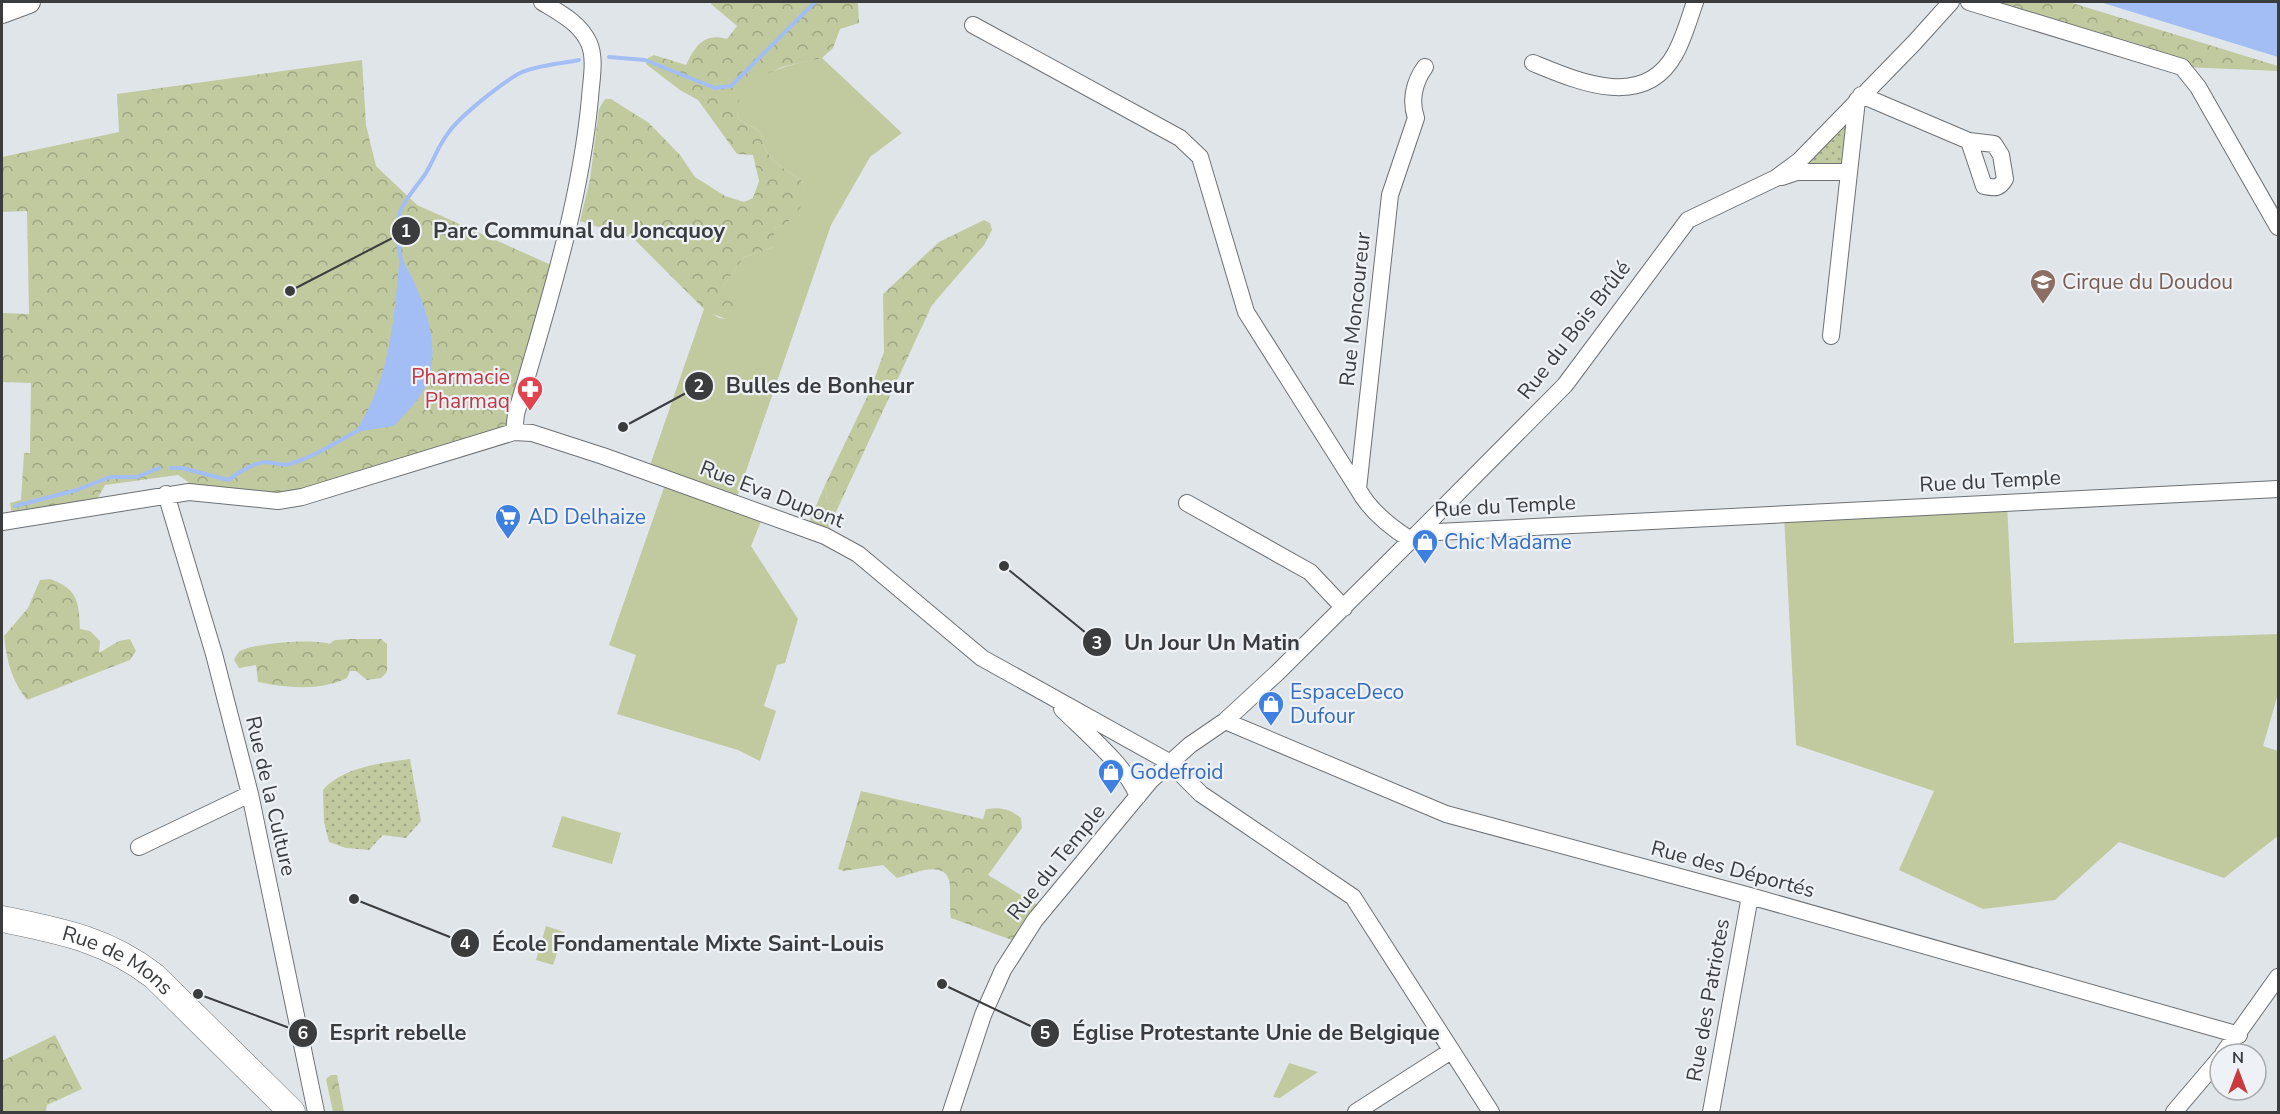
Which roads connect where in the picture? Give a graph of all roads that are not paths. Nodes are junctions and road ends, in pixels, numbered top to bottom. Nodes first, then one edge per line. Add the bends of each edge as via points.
1 (29, 2) edge
2 (542, 2) edge
3 (565, 2) edge
4 (1695, 2) edge
5 (1951, 2) edge
6 (1970, 2) edge
7 (2, 12) edge
8 (574, 22) junction
9 (973, 25) dead end
10 (1533, 63) dead end
11 (1425, 67) dead end
12 (1859, 97) junction
13 (1969, 141) dead end
14 (1849, 172) junction
15 (1776, 178) junction
16 (2278, 226) edge
17 (1831, 336) dead end
18 (514, 432) junction
19 (1358, 489) junction
20 (2278, 489) edge
21 (166, 494) junction
22 (1187, 503) dead end
23 (2, 522) edge
24 (1415, 537) junction
25 (1344, 608) junction
26 (1049, 695) junction
27 (1225, 721) junction
28 (1169, 762) junction
29 (250, 794) junction
30 (1138, 796) junction
31 (139, 847) dead end
32 (1750, 896) junction
33 (2, 919) edge
34 (2278, 977) edge
35 (2239, 1035) junction
36 (2233, 1042) edge
37 (1452, 1051) junction
38 (2208, 1072) edge
39 (292, 1113) edge
40 (316, 1113) edge
41 (951, 1113) edge
42 (1356, 1113) edge
43 (1491, 1113) edge
44 (1711, 1113) edge
45 (2174, 1113) edge

1 - 7 street
2 - 8 street
3 - 8 street
4 - 10 street via 1674,55 1660,71 1638,83 1612,88 1591,85
5 - 12 street
6 - 16 street via 2182,67 2198,87
8 - 18 street via 589,42 592,57 582,169
9 - 19 street via 1180,138 1200,157 1246,312
11 - 19 street, Rue Moncoureur via 1413,92 1416,118 1389,195
12 - 13 street
12 - 14 street
12 - 15 street via 1799,161
14 - 15 street via 1797,172
14 - 17 street
15 - 24 street, Rue du Bois Brûlé via 1688,220 1565,385
18 - 21 street via 278,501 202,492
18 - 26 street, Rue Eva Dupont via 532,433 603,456 837,542 858,554 982,657
19 - 24 street via 1366,503 1391,527
20 - 24 street, Rue du Temple
21 - 23 street
21 - 29 street, Rue de la Culture via 214,654
22 - 25 street via 1310,572
24 - 25 street, Rue du Temple
25 - 27 street, Rue du Temple
26 - 28 street, Rue Eva Dupont
26 - 30 street via 1120,770
27 - 28 street, Rue du Temple
27 - 32 street, Rue des Déportés via 1446,814
28 - 30 street, Rue du Temple
28 - 37 street, Rue Eva Dupont via 1201,794 1353,897
29 - 31 street
29 - 40 street, Rue de la Culture
30 - 41 street, Rue du Temple via 1035,920 1003,969 974,1037
32 - 35 street, Rue des Déportés
32 - 44 street, Rue des Patriotes
33 - 39 main road, Rue de Mons via 72,933 129,957 162,984
34 - 35 street
35 - 36 street
37 - 42 street
37 - 43 street, Rue Eva Dupont
38 - 45 street

